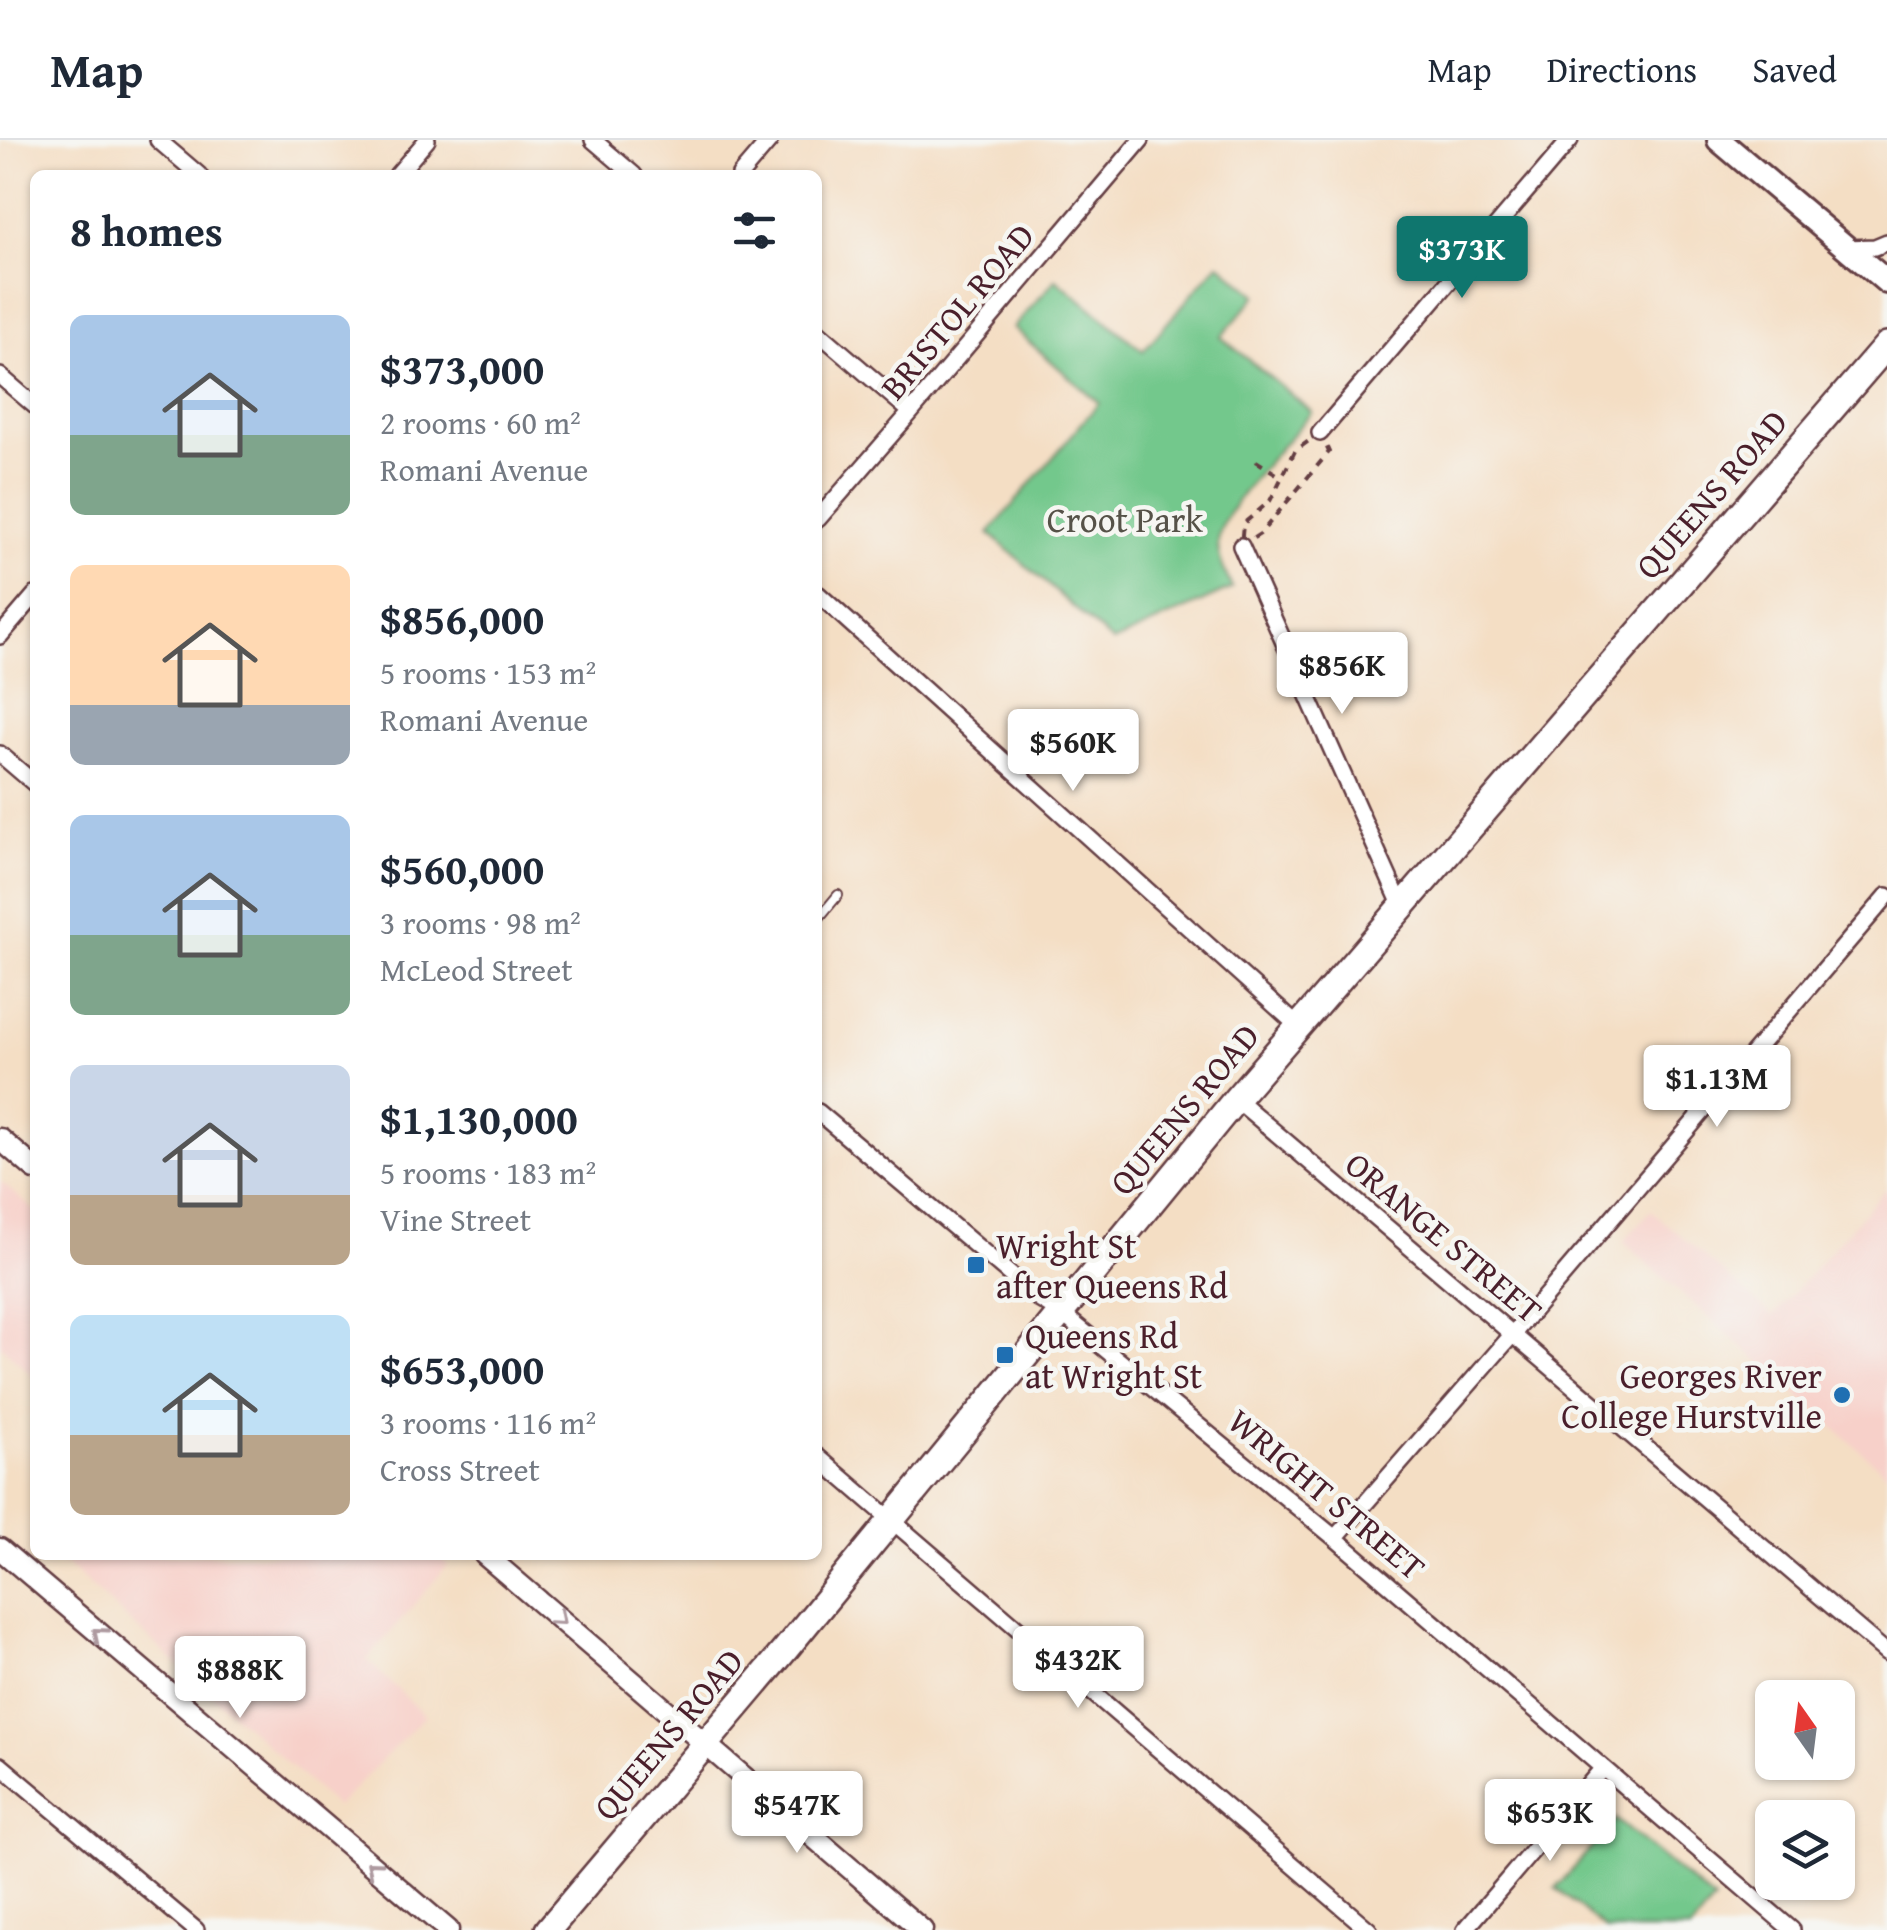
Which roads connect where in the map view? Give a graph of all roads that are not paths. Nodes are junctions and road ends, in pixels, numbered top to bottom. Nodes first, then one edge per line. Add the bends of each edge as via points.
1 (158, 140) edge
2 (426, 140) edge
3 (594, 140) edge
4 (770, 140) edge
5 (1141, 140) edge
6 (1570, 140) edge
7 (1718, 140) edge
8 (194, 170) edge
9 (401, 170) edge
10 (628, 170) edge
11 (744, 170) edge
12 (1887, 242) edge
13 (1846, 248) junction
14 (1887, 282) edge
15 (822, 335) edge
16 (1887, 345) edge
17 (1878, 363) edge
18 (0, 376) edge
19 (30, 402) edge
20 (911, 412) junction
21 (1320, 432) road end
22 (822, 514) edge
23 (1242, 546) road end
24 (822, 598) edge
25 (30, 602) edge
26 (0, 636) edge
27 (0, 754) edge
28 (30, 780) edge
29 (838, 894) dead end
30 (1887, 896) edge
31 (1402, 907) junction
32 (822, 915) edge
33 (1299, 1026) junction
34 (1236, 1099) junction
35 (822, 1115) edge
36 (0, 1139) edge
37 (30, 1165) edge
38 (1060, 1312) junction
39 (1512, 1335) junction
40 (822, 1460) edge
41 (890, 1519) junction
42 (1335, 1538) junction
43 (0, 1549) edge
44 (491, 1560) edge
45 (1887, 1653) edge
46 (704, 1744) junction
47 (0, 1765) edge
48 (1602, 1769) junction
49 (196, 1930) edge
50 (448, 1930) edge
51 (548, 1930) edge
52 (922, 1930) edge
53 (1368, 1930) edge
54 (1464, 1930) edge
55 (1792, 1930) edge

1 - 8 street
2 - 9 street
3 - 10 street
4 - 11 street
5 - 20 street, BRISTOL ROAD
6 - 21 street
7 - 13 main road
12 - 13 street
13 - 14 main road
15 - 20 street
16 - 17 main road, QUEENS ROAD
17 - 31 main road, QUEENS ROAD
18 - 19 street
20 - 22 street, BRISTOL ROAD
23 - 31 street
24 - 33 street
25 - 26 street
27 - 28 street
29 - 32 lane
30 - 39 street
31 - 33 main road, QUEENS ROAD
33 - 34 main road, QUEENS ROAD
34 - 38 main road, QUEENS ROAD
34 - 39 street, ORANGE STREET
35 - 38 street, WRIGHT STREET
36 - 37 street
38 - 41 main road, QUEENS ROAD
38 - 42 street, WRIGHT STREET
39 - 42 street
39 - 45 street, ORANGE STREET
40 - 41 street
41 - 46 main road, QUEENS ROAD
41 - 53 street
42 - 48 street, WRIGHT STREET
50 -> 43 street
44 -> 46 street
46 - 51 main road, QUEENS ROAD
46 - 52 street
47 - 49 street
48 - 54 street
48 - 55 street, WRIGHT STREET

